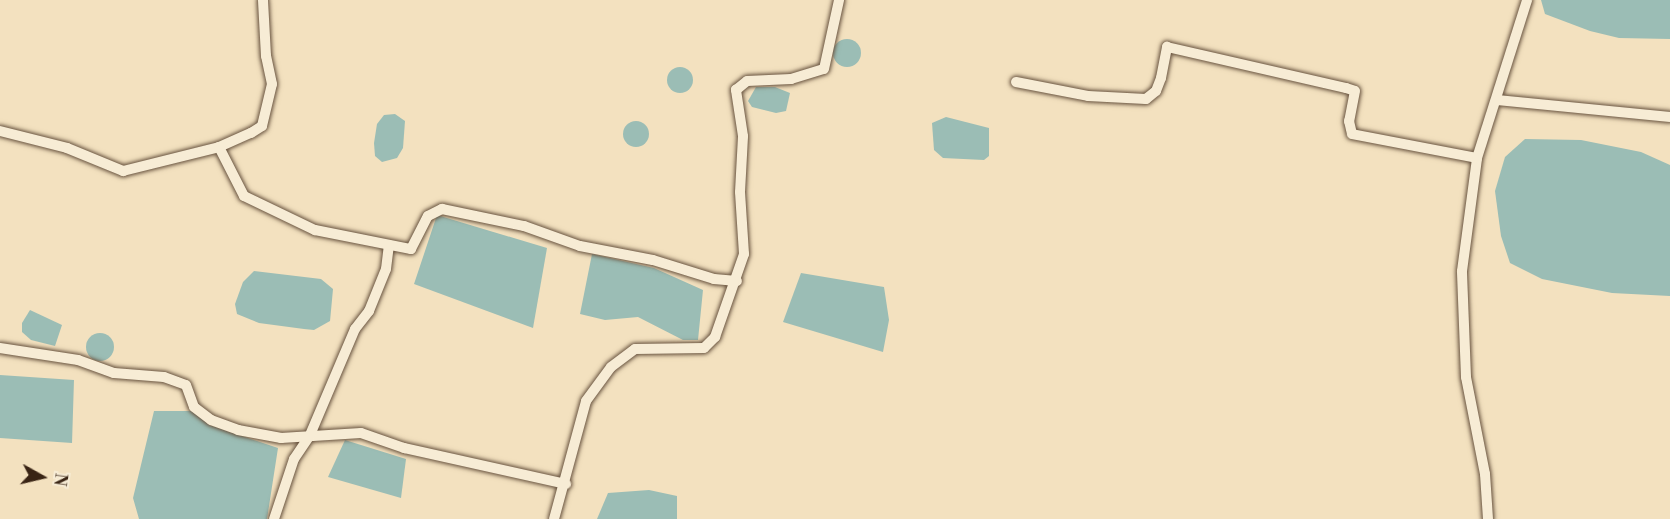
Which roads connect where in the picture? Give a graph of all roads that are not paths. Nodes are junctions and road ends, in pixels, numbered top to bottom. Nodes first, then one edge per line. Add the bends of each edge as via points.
1 (263, 0) edge
2 (839, 0) edge
3 (1527, 0) edge
4 (1016, 82) dead end
5 (1497, 100) junction
6 (1670, 117) edge
7 (0, 131) edge
8 (219, 147) junction
9 (1477, 158) junction
10 (389, 245) junction
11 (737, 281) junction
12 (0, 348) edge
13 (310, 435) junction
14 (566, 484) junction
15 (274, 519) edge
16 (554, 519) edge
17 (1488, 519) edge

1 - 8 street via 272,84 269,103 262,126
2 - 11 street via 824,69 791,79 747,81 736,90 743,136 740,192 744,245
3 - 5 street
4 - 9 street via 1088,96 1146,99 1156,91 1167,47 1355,91 1349,121 1352,134
5 - 6 street
5 - 9 street
7 - 8 street via 67,148 123,171
8 - 10 street via 244,196 315,230
9 - 17 street via 1462,270 1466,377 1485,474
10 - 11 street via 411,249 428,216 442,209 524,226 580,246 653,260 714,279
10 - 13 street via 386,269 369,311 355,329
11 - 14 street via 710,344 682,350 649,346 635,350 611,367 586,401
12 - 13 street via 78,360 114,373 164,377 186,385 194,407 211,420 281,438
13 - 14 street via 361,433 404,448
13 - 15 street via 294,459
14 - 16 street

